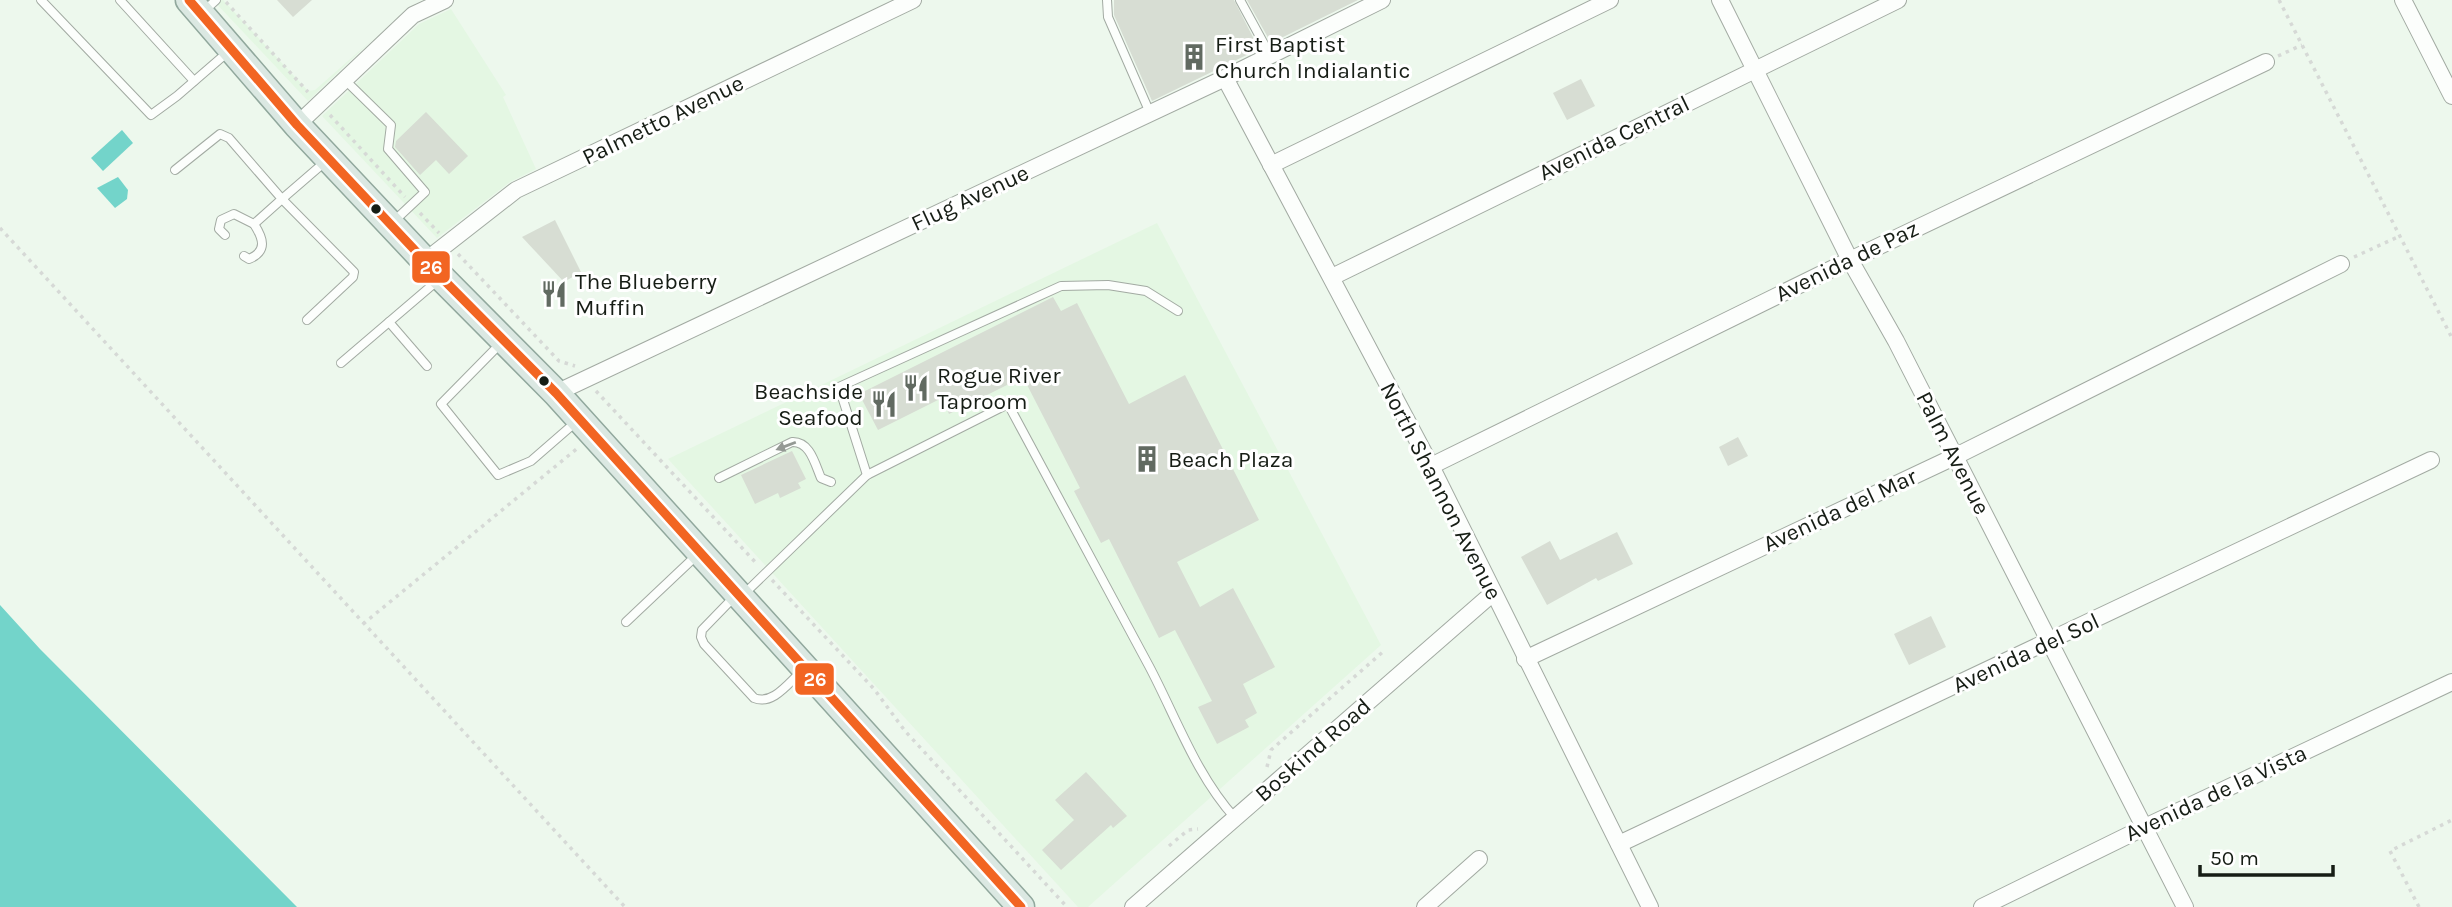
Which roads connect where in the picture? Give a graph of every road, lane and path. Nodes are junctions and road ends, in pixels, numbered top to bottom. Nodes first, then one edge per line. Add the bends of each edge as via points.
1 (41, 0) edge
2 (120, 0) edge
3 (225, 0) edge
4 (445, 0) edge
5 (913, 0) edge
6 (1107, 0) edge
7 (1240, 0) edge
8 (1382, 0) edge
9 (1610, 0) edge
10 (1720, 0) edge
11 (1898, 0) edge
12 (2279, 0) edge
13 (2403, 0) edge
14 (202, 5) edge
15 (2302, 44) junction
16 (231, 49) junction
17 (1270, 55) junction
18 (2266, 62) joint
19 (1755, 68) junction
20 (1225, 78) junction
21 (345, 80) junction
22 (194, 81) junction
23 (2452, 96) edge
24 (319, 104) junction
25 (1150, 113) junction
26 (297, 125) junction
27 (328, 159) junction
28 (1270, 165) junction
29 (175, 170) dead end
30 (282, 199) junction
31 (412, 204) junction
32 (254, 224) junction
33 (391, 224) junction
34 (0, 228) edge
35 (225, 235) dead end
36 (2400, 236) junction
37 (448, 243) junction
38 (244, 256) dead end
39 (1850, 260) junction
40 (2341, 264) joint
41 (433, 269) junction
42 (1332, 278) junction
43 (1178, 311) dead end
44 (307, 320) dead end
45 (388, 322) junction
46 (2452, 338) edge
47 (504, 340) junction
48 (341, 363) dead end
49 (427, 366) dead end
50 (586, 379) junction
51 (556, 393) junction
52 (586, 427) junction
53 (1956, 456) junction
54 (2431, 460) dead end
55 (1431, 466) junction
56 (867, 475) junction
57 (719, 478) dead end
58 (831, 482) dead end
59 (700, 552) junction
60 (766, 573) junction
61 (1493, 593) junction
62 (739, 596) junction
63 (626, 622) dead end
64 (363, 624) junction
65 (2050, 642) junction
66 (1385, 650) dead end
67 (1525, 660) junction
68 (805, 668) junction
69 (2452, 682) edge
70 (1265, 773) dead end
71 (1231, 813) junction
72 (2452, 820) edge
73 (2145, 827) junction
74 (1619, 844) junction
75 (1169, 846) dead end
76 (1479, 859) dead end
77 (625, 907) edge
78 (1021, 907) edge
79 (1067, 907) edge
80 (1133, 907) edge
81 (1424, 907) edge
82 (1650, 907) edge
83 (1982, 907) edge
84 (2185, 907) edge
85 (2419, 907) edge

1 - 22 lane via 151,115
2 - 22 lane
3 - 24 path
4 - 21 street via 413,15
5 - 37 street, Palmetto Avenue via 516,190
6 - 25 lane via 1108,17
7 - 17 lane
8 - 17 street, Flug Avenue
9 - 28 street
10 - 19 street, Palm Avenue
11 - 19 street, Avenida Central
12 - 15 path
13 - 23 street
14 - 16 main road
15 - 18 path
15 - 36 path
16 - 22 lane
16 - 26 main road
17 - 20 street, Flug Avenue
18 - 39 street, Avenida de Paz
19 - 39 street, Palm Avenue
19 - 42 street, Avenida Central
20 - 25 street, Flug Avenue
20 - 28 street, North Shannon Avenue
21 - 24 street
21 - 31 lane via 391,125 388,149 425,192
24 - 26 street
24 - 31 path
25 - 50 street, Flug Avenue
26 - 27 main road
27 - 30 lane
27 - 33 main road
28 - 42 street, North Shannon Avenue
29 - 30 lane via 220,134 229,138
30 - 32 lane
30 - 44 lane via 354,272
31 - 33 lane
31 - 37 path
32 - 35 lane via 234,214 221,219 219,229
32 - 38 lane via 262,247 258,255
33 - 41 main road
34 - 64 path
36 - 40 path
36 - 46 path
37 - 41 street, Palmetto Avenue
37 - 50 path via 559,361 575,366
39 - 53 street, Palm Avenue
39 - 55 street, Avenida de Paz
40 - 53 street, Avenida del Mar
41 - 45 lane
41 - 47 main road
42 - 55 street, North Shannon Avenue
43 - 56 lane via 1146,291 1108,285 1061,286 839,387
45 - 48 lane
45 - 49 lane
47 - 51 main road
47 - 52 lane via 441,404 498,475 531,461
50 - 51 street, Flug Avenue
50 - 60 path
51 - 52 main road
52 - 59 main road
52 - 64 path
53 - 65 street, Palm Avenue
53 - 67 street, Avenida del Mar
54 - 65 street, Avenida del Sol
55 - 61 street, North Shannon Avenue
56 - 60 lane
56 - 71 lane via 1008,404 1205,776
58 -> 57 lane via 821,478 805,445 799,442
59 - 62 main road
59 - 63 lane
60 - 62 lane
60 - 79 path
61 - 67 street, North Shannon Avenue
61 - 71 street, Boskind Road
62 - 68 main road
62 - 68 lane via 702,630 704,644 762,702
64 - 77 path
65 - 73 street, Palm Avenue
65 - 74 street, Avenida del Sol
66 - 70 path via 1271,750
67 - 74 street, North Shannon Avenue
68 - 78 main road
69 - 73 street, Avenida de la Vista
71 - 75 path via 1208,827 1188,830
71 - 80 street, Boskind Road
72 - 85 path via 2390,851
73 - 83 street, Avenida de la Vista
73 - 84 street, Palm Avenue
74 - 82 street, North Shannon Avenue
76 - 81 street

